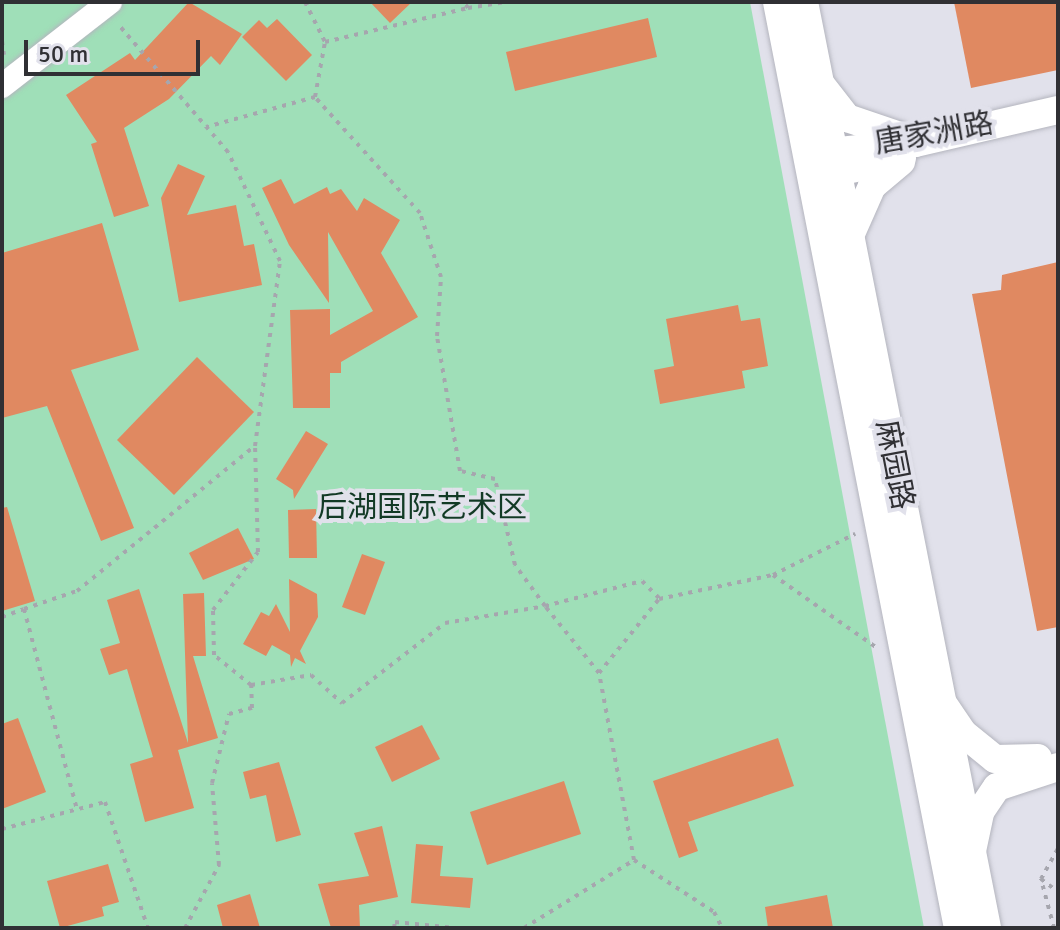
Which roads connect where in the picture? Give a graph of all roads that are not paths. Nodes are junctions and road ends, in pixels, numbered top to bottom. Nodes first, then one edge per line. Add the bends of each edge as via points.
1 (779, 2) edge
2 (802, 2) edge
3 (107, 5) edge
4 (816, 76) junction
5 (2, 86) edge
6 (1058, 110) edge
7 (1058, 120) edge
8 (917, 148) junction
9 (822, 164) junction
10 (849, 238) junction
11 (940, 697) junction
12 (1058, 754) edge
13 (1058, 767) edge
14 (973, 868) junction
15 (960, 928) edge
16 (985, 928) edge

1 - 9 main road, 麻园路
2 - 4 main road, 麻园路
3 - 5 street
4 - 8 street via 847,118
4 - 9 main road, 麻园路
6 - 8 street, 唐家洲路
7 - 8 street, 唐家洲路
8 - 9 street, 唐家洲路
8 - 10 street via 872,186
9 - 10 main road, 麻园路
9 - 15 main road, 麻园路
10 - 11 main road, 麻园路
11 - 12 street via 963,733 995,759
11 - 14 main road, 麻园路
13 - 14 street via 997,787 975,828
14 - 16 main road, 麻园路

